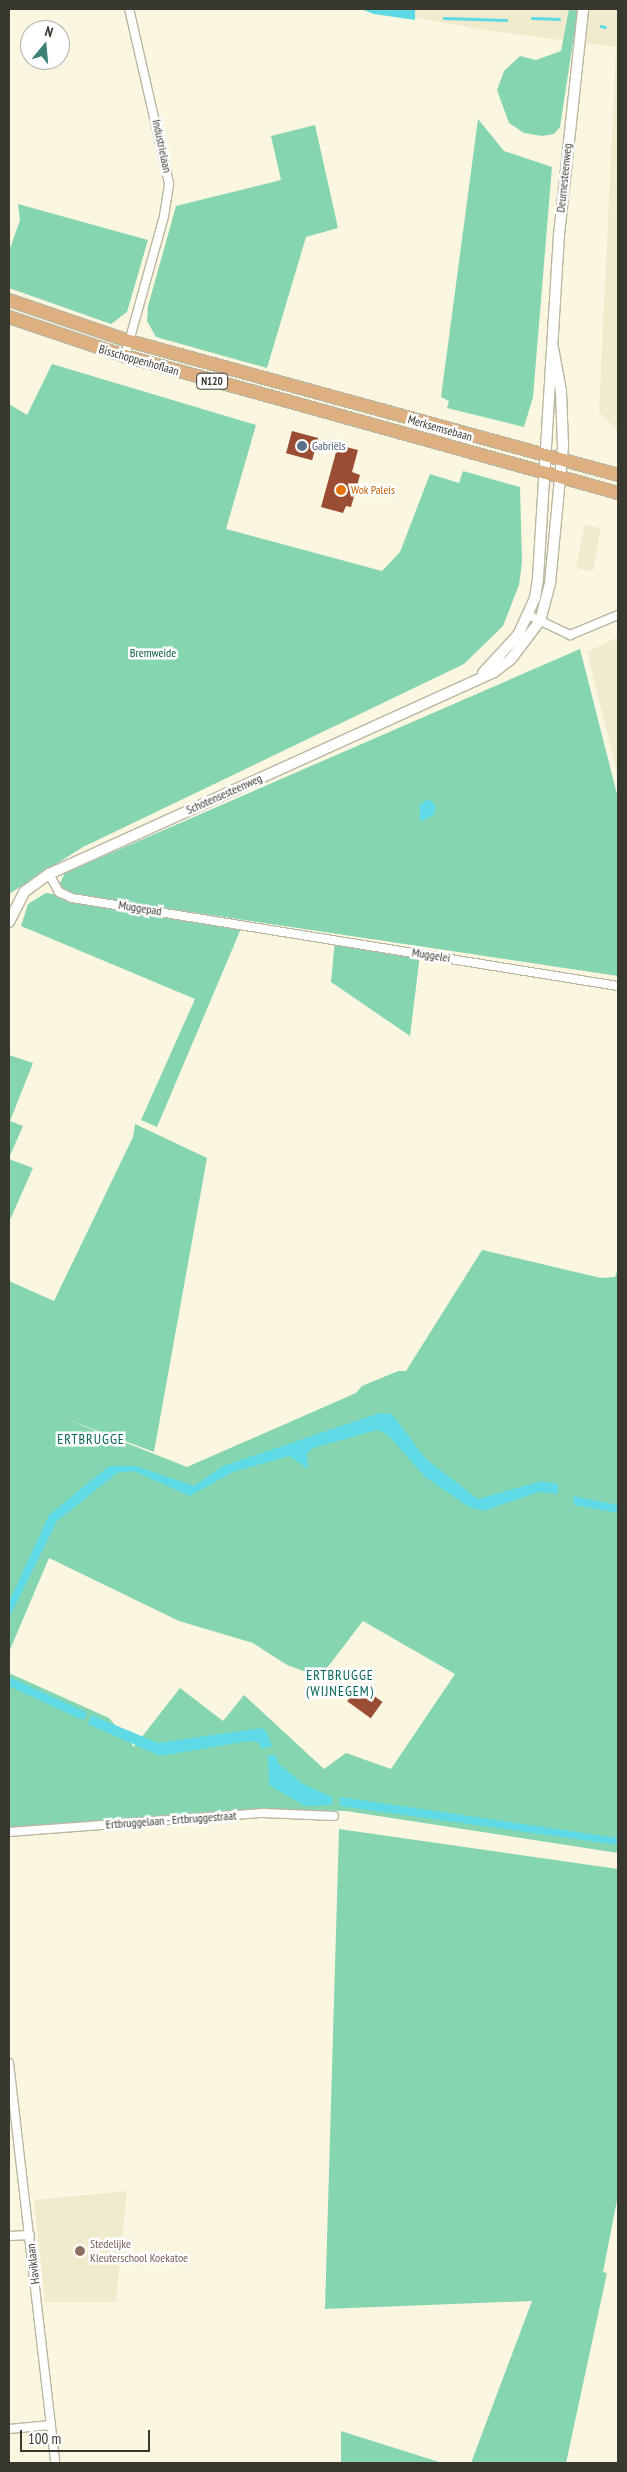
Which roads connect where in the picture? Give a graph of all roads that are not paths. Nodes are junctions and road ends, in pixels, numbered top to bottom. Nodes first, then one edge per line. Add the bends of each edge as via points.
1 (129, 9) edge
2 (583, 9) edge
3 (9, 300) edge
4 (9, 317) edge
5 (129, 341) junction
6 (553, 348) junction
7 (125, 356) junction
8 (263, 378) joint
9 (300, 406) joint
10 (546, 456) junction
11 (562, 460) junction
12 (544, 473) junction
13 (618, 474) edge
14 (559, 477) junction
15 (618, 493) edge
16 (528, 615) junction
17 (618, 616) edge
18 (540, 621) junction
19 (477, 679) junction
20 (459, 688) joint
21 (49, 874) junction
22 (11, 907) edge
23 (9, 922) edge
24 (243, 924) joint
25 (618, 986) edge
26 (334, 1816) dead end
27 (9, 1832) edge
28 (9, 2064) edge
29 (30, 2235) junction
30 (9, 2236) edge
31 (51, 2425) junction
32 (9, 2429) edge
33 (55, 2463) edge

1 - 5 street, Industrielaan via 169,176 164,216
2 - 6 street, Deurnesteenweg via 572,82
3 - 5 main road, Bisschoppenhoflaan / N120
4 - 7 main road, Bisschoppenhoflaan / N120
5 - 7 street, Industrielaan
5 - 8 main road, Bisschoppenhoflaan / N120
6 - 10 street, Deurnesteenweg
6 - 11 street, Deurnesteenweg via 563,417
7 - 9 main road, Bisschoppenhoflaan / N120
8 - 10 main road, Merksemsebaan / N120
9 - 12 main road, Merksemsebaan / N120
10 - 11 main road, Merksemsebaan / N120
10 - 12 street, Deurnesteenweg
11 - 13 main road, Merksemsebaan / N120
11 - 14 street, Deurnesteenweg
12 - 14 main road, Merksemsebaan / N120
12 - 16 street, Deurnesteenweg via 538,578
14 - 15 main road, Merksemsebaan / N120
14 - 18 street, Deurnesteenweg via 550,584
16 - 18 street
16 - 19 street, Deurnesteenweg via 510,646
17 - 18 street via 570,635
18 - 19 street, Deurnesteenweg via 511,658
19 - 20 street, Deurnesteenweg
20 - 21 street, Schotensesteenweg
21 - 22 street, Schotensesteenweg via 29,886
21 - 24 street, Muggepad via 60,892 72,898
22 - 23 street, Schotensesteenweg
24 - 25 street, Muggelei
26 - 27 street, Ertbruggelaan - Ertbruggestraat via 263,1813
28 - 29 street, Haviklaan
29 - 30 street
29 - 31 street, Haviklaan
31 - 32 street
31 - 33 street, Haviklaan

